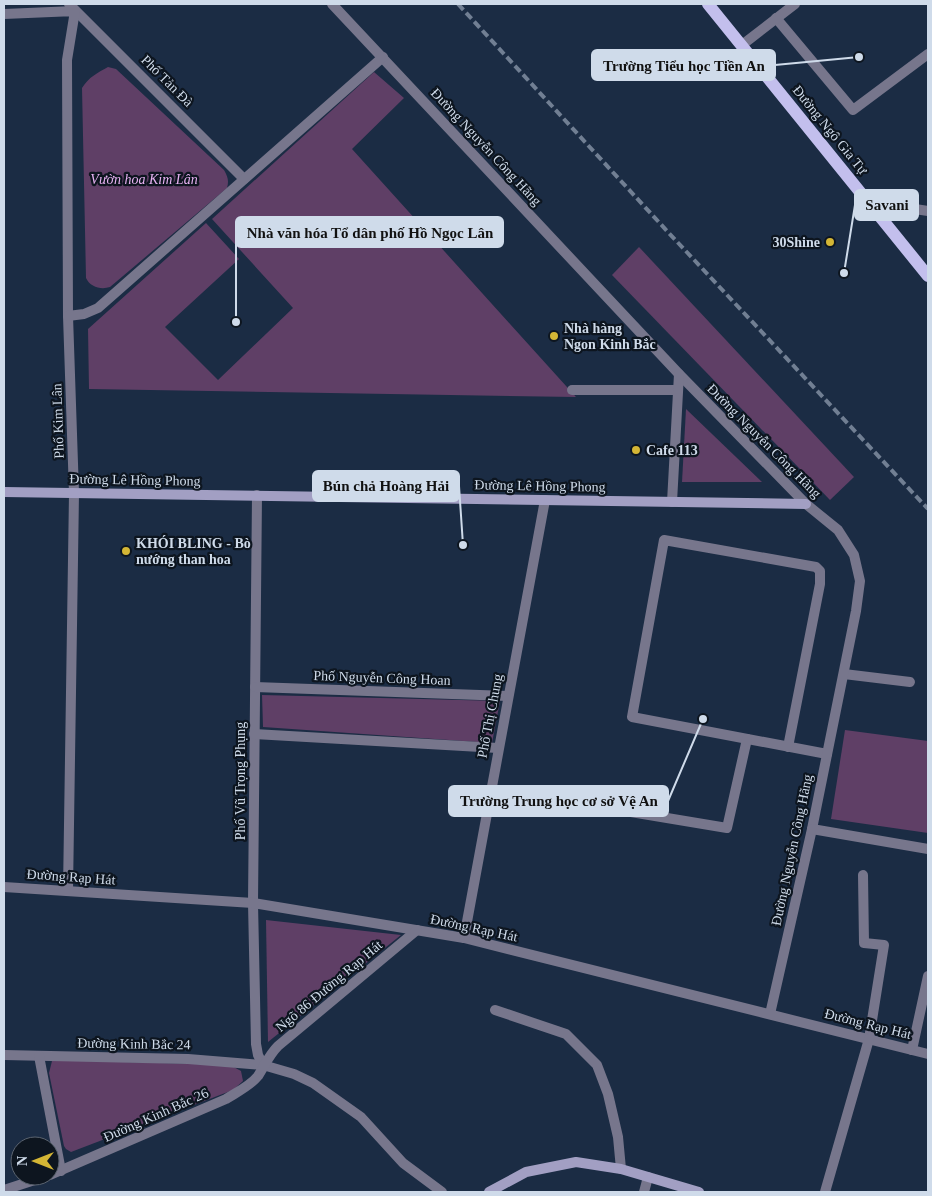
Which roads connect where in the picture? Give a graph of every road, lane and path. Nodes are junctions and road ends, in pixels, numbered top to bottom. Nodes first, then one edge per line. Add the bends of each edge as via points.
1 (332, 4) edge
2 (708, 4) edge
3 (795, 4) edge
4 (72, 7) edge
5 (4, 14) edge
6 (776, 18) junction
7 (742, 45) junction
8 (928, 54) edge
9 (383, 57) junction
10 (244, 179) junction
11 (875, 209) junction
12 (928, 211) edge
13 (928, 276) edge
14 (68, 316) junction
15 (678, 374) junction
16 (572, 390) dead end
17 (678, 390) junction
18 (4, 492) edge
19 (74, 493) junction
20 (258, 495) junction
21 (545, 500) junction
22 (672, 502) junction
23 (806, 504) junction
24 (844, 674) junction
25 (910, 682) dead end
26 (255, 688) junction
27 (508, 696) junction
28 (254, 734) junction
29 (747, 739) junction
30 (788, 747) junction
31 (498, 748) junction
32 (827, 754) junction
33 (619, 810) dead end
34 (812, 829) junction
35 (928, 849) edge
36 (863, 876) dead end
37 (4, 887) edge
38 (68, 891) junction
39 (253, 904) junction
40 (417, 930) junction
41 (464, 938) junction
42 (928, 976) edge
43 (495, 1010) dead end
44 (770, 1014) junction
45 (869, 1038) junction
46 (912, 1050) junction
47 (928, 1054) edge
48 (4, 1055) edge
49 (39, 1056) junction
50 (263, 1065) junction
51 (622, 1169) junction
52 (62, 1171) joint
53 (648, 1177) junction
54 (17, 1186) edge
55 (4, 1190) edge
56 (442, 1192) edge
57 (489, 1192) edge
58 (644, 1192) edge
59 (699, 1192) edge
60 (825, 1192) edge

1 - 9 street, Đường Nguyễn Công Hãng
2 - 7 main road, Đường Ngô Gia Tự
3 - 6 street
4 - 5 street
4 - 10 street, Phố Tản Đà
4 - 14 street, Phố Kim Lân via 67,60
6 - 7 street
6 - 8 street via 853,110
7 - 11 main road, Đường Ngô Gia Tự
9 - 10 street
9 - 15 street, Đường Nguyễn Công Hãng
10 - 14 street via 98,308
11 - 12 street
11 - 13 main road, Đường Ngô Gia Tự
14 - 19 street, Phố Kim Lân
15 - 17 street
15 - 23 street, Đường Nguyễn Công Hãng
16 - 17 street
17 - 22 street
18 - 19 street, Đường Lê Hồng Phong
19 - 20 street, Đường Lê Hồng Phong
19 - 38 street, Phố Kim Lân
20 - 21 street, Đường Lê Hồng Phong
20 - 26 street, Phố Vũ Trọng Phụng
21 - 22 street, Đường Lê Hồng Phong
21 - 27 street, Phố Thị Chung
22 - 23 street, Đường Lê Hồng Phong
23 - 24 street, Đường Nguyễn Công Hãng via 838,530 854,555 860,581
24 - 25 street
24 - 32 street, Đường Nguyễn Công Hãng
26 - 27 street, Phố Nguyễn Công Hoan
26 - 28 street, Phố Vũ Trọng Phụng
27 - 31 street, Phố Thị Chung
28 - 31 street
28 - 39 street, Phố Vũ Trọng Phụng
29 - 30 street
29 - 30 street via 632,717 664,540 816,567 820,571
29 - 33 street via 727,828
30 - 32 street
31 - 41 street, Phố Thị Chung
32 - 34 street, Đường Nguyễn Công Hãng
34 - 35 street
34 - 44 street, Đường Nguyễn Công Hãng
36 - 45 street via 864,943 884,945
37 - 38 street, Đường Rạp Hát
38 - 39 street, Đường Rạp Hát
39 - 40 street, Đường Rạp Hát
39 - 50 street, Phố Vũ Trọng Phụng via 256,1044
40 - 41 street, Đường Rạp Hát
40 - 50 street, Ngõ 86 Đường Rạp Hát via 278,1046
41 - 44 street, Đường Rạp Hát
42 - 46 street
43 - 51 street via 566,1034 597,1065 608,1094
44 - 45 street, Đường Rạp Hát
45 - 46 street, Đường Rạp Hát
45 - 60 street
46 - 47 street, Đường Rạp Hát
48 - 49 street, Đường Kinh Bắc 24
49 - 50 street, Đường Kinh Bắc 24 via 188,1059
49 - 52 street
50 - 52 street, Đường Kinh Bắc 26 via 248,1086 226,1099
50 - 56 street, Đường Kinh Bắc 24 via 294,1074 313,1084 361,1117 403,1163
51 - 53 street
51 - 57 street via 576,1162 550,1166 526,1172
53 - 58 street
53 - 59 street
54 - 55 street, Đường Kinh Bắc 26

